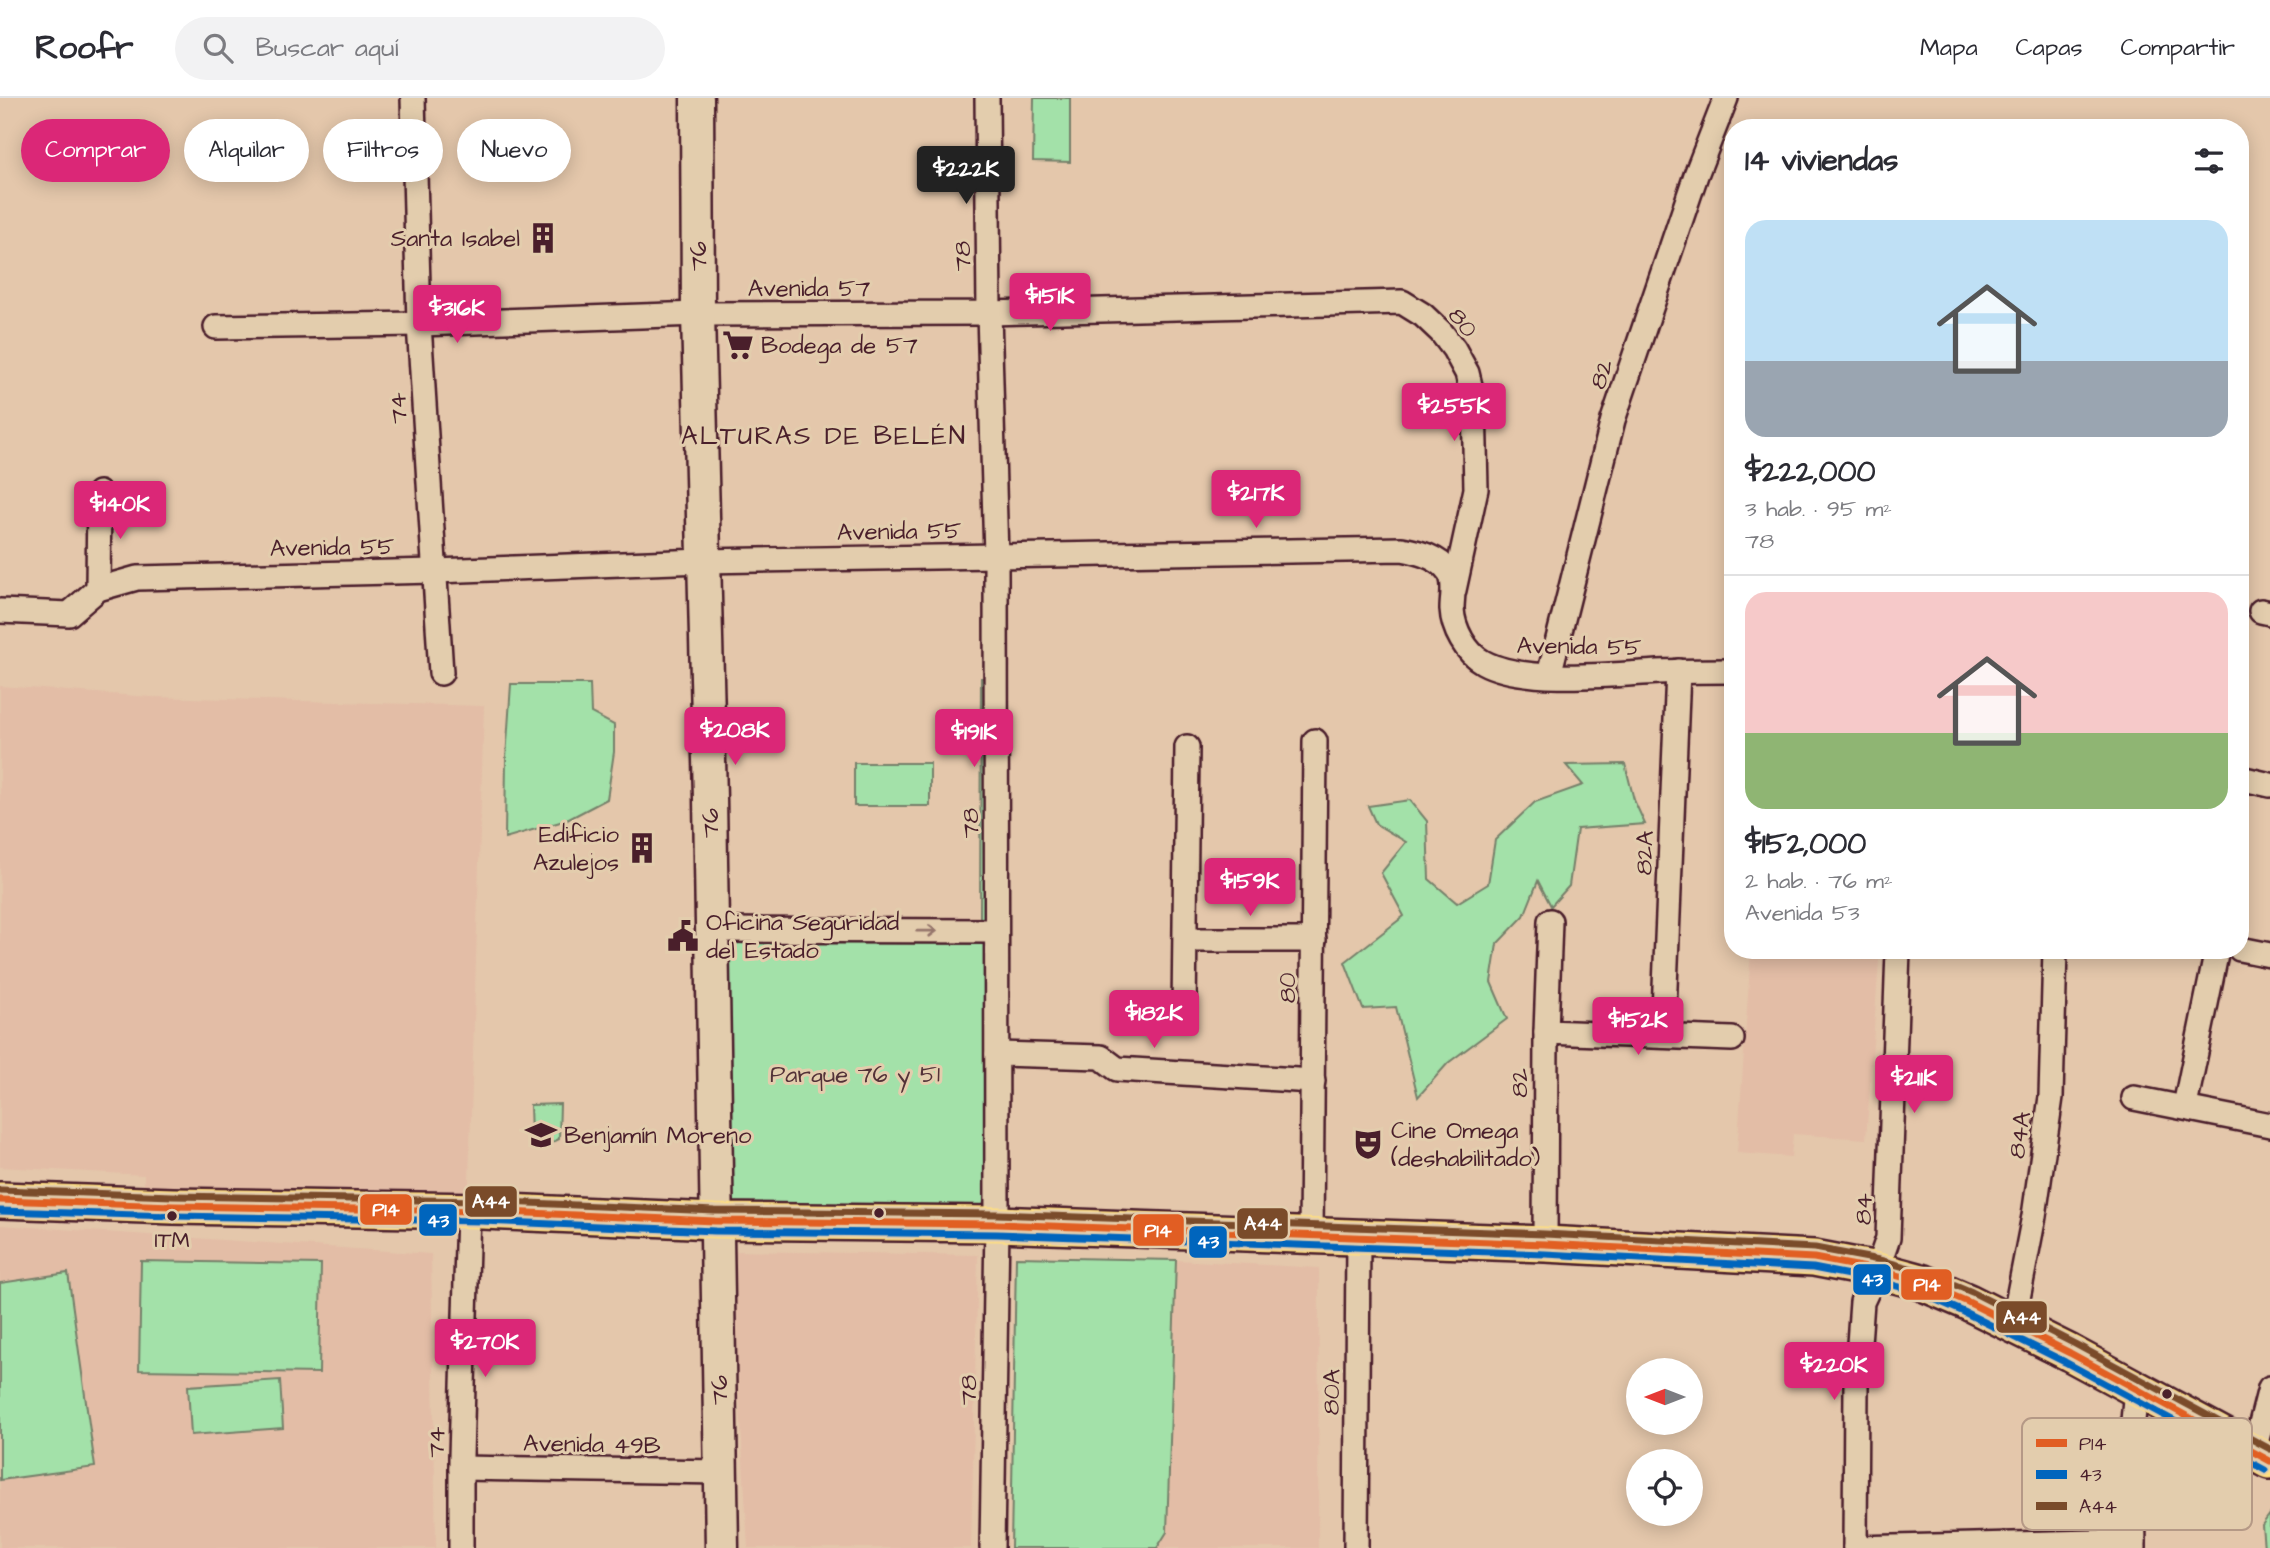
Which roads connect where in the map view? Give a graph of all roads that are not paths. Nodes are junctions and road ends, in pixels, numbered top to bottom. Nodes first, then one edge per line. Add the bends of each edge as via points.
1 (413, 98) edge
2 (697, 98) edge
3 (987, 98) edge
4 (1727, 98) edge
5 (1402, 302) joint
6 (989, 313) junction
7 (698, 314) junction
8 (419, 324) junction
9 (216, 327) dead end
10 (99, 493) dead end
11 (996, 556) junction
12 (703, 561) junction
13 (436, 571) junction
14 (98, 589) junction
15 (1454, 592) junction
16 (0, 611) edge
17 (1678, 671) junction
18 (1724, 671) edge
19 (441, 673) dead end
20 (1549, 675) junction
21 (1315, 741) dead end
22 (1187, 747) dead end
23 (2249, 780) edge
24 (2270, 785) edge
25 (1550, 921) dead end
26 (712, 930) junction
27 (996, 931) junction
28 (1186, 940) junction
29 (1314, 940) junction
30 (2249, 951) edge
31 (2270, 955) edge
32 (1898, 959) edge
33 (2055, 959) edge
34 (2215, 959) edge
35 (1184, 1014) dead end
36 (1546, 1032) junction
37 (1663, 1036) junction
38 (1732, 1039) dead end
39 (997, 1054) junction
40 (1313, 1081) junction
41 (2134, 1098) dead end
42 (2185, 1107) junction
43 (2270, 1125) edge
44 (0, 1200) edge
45 (468, 1211) junction
46 (715, 1221) junction
47 (997, 1224) junction
48 (1311, 1236) junction
49 (1358, 1237) junction
50 (1545, 1244) junction
51 (1877, 1270) junction
52 (2013, 1324) junction
53 (2136, 1388) junction
54 (2270, 1388) edge
55 (2133, 1418) edge
56 (2192, 1418) edge
57 (2262, 1456) edge
58 (461, 1468) junction
59 (721, 1472) junction
60 (2134, 1544) edge
61 (461, 1548) edge
62 (722, 1548) edge
63 (992, 1548) edge
64 (1356, 1548) edge
65 (1855, 1548) edge

1 - 8 street, 74
2 - 7 street, 76
3 - 6 street, 78
4 - 20 street, 82 via 1696,175 1613,420
5 - 6 street, Avenida 57
5 - 15 street, 80 via 1423,315 1454,349 1475,402 1476,489
6 - 7 street, Avenida 57
6 - 11 street, 78
7 - 8 street, Avenida 57
7 - 12 street, 76
8 - 9 street, Avenida 57
8 - 13 street, 74
10 - 14 street
11 - 12 street, Avenida 55
11 - 15 street, Avenida 55 via 1402,549 1429,556 1449,572
11 - 27 street, 78
12 - 13 street, Avenida 55
12 - 26 street, 76
13 - 14 street, Avenida 55 via 137,579
13 - 19 street, 74
14 - 16 street, Avenida 55 via 69,614
15 - 20 street, Avenida 55 via 1452,611 1464,646 1481,661 1501,670
17 - 18 street, Avenida 55
17 - 20 street, Avenida 55
17 - 37 street, 82A
21 - 29 street, 80
22 - 28 street
23 - 24 street
25 - 36 street, 82
26 -> 27 street
26 - 46 street, 76
27 - 39 street, 78
28 - 29 street
28 - 35 street
29 - 40 street, 80
30 - 31 street
32 - 51 street, 84 via 1888,1238
33 - 52 street, 84A via 2051,1097
34 - 42 street
36 - 37 street
36 - 50 street, 82
37 - 38 street
39 - 40 street via 1101,1057 1117,1069
39 - 47 street, 78
40 - 48 street, 80
41 - 42 street
42 - 43 street
44 - 45 main road
45 - 46 main road
45 - 58 street, 74
46 - 47 main road
46 - 59 street, 76
47 - 48 main road
47 - 63 street, 78
48 - 49 main road
49 - 50 main road
49 - 64 street, 80A
50 - 51 main road via 1815,1258
51 - 52 main road via 1921,1282
51 - 65 street, 84 via 1862,1302 1856,1385
52 - 53 main road
53 - 55 street
53 - 56 main road
54 - 57 street
58 - 59 street, Avenida 49B
58 - 61 street, 74
59 - 62 street, 76
60 - 65 street

